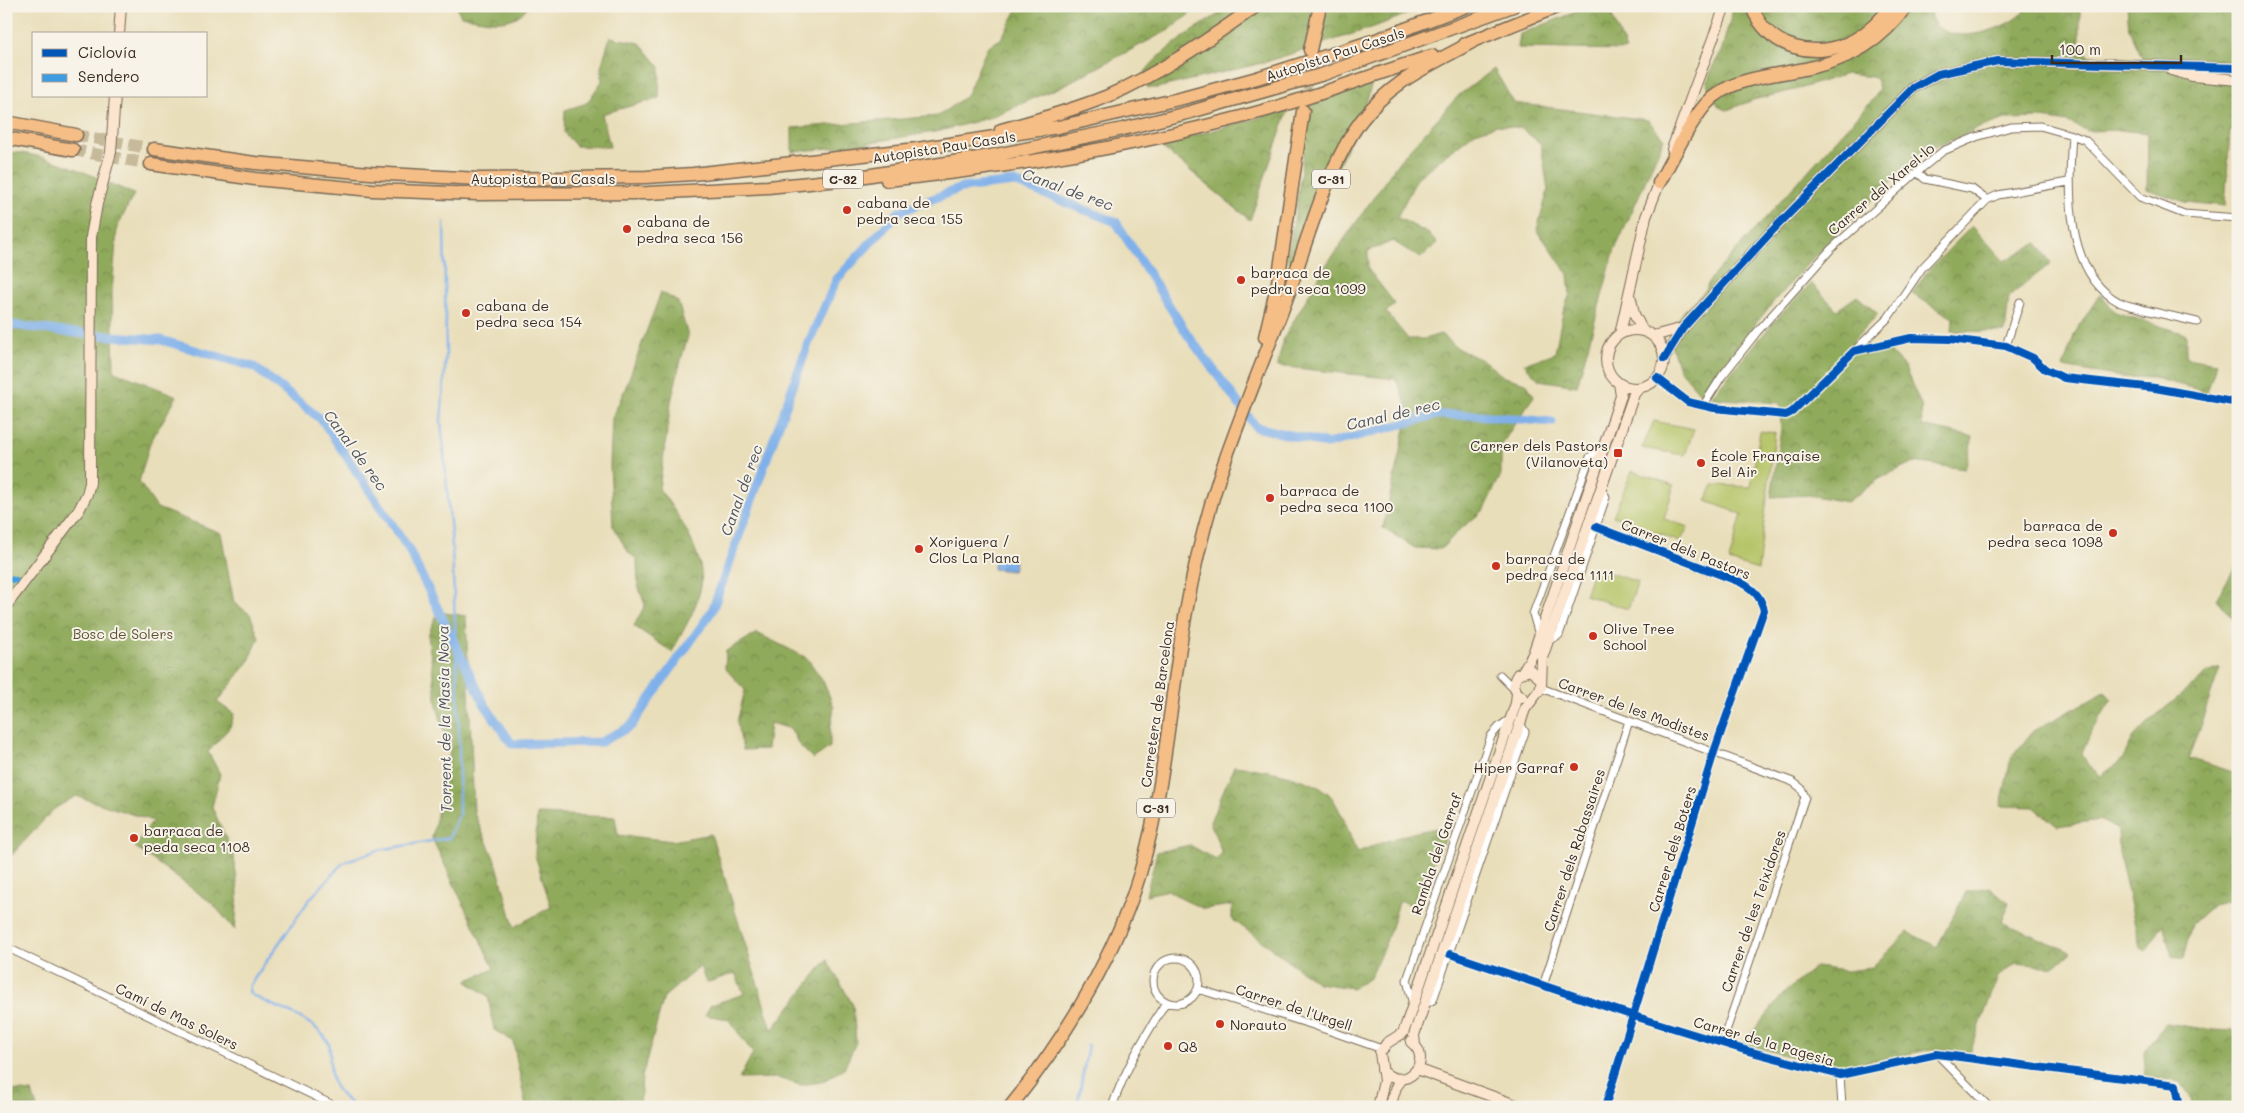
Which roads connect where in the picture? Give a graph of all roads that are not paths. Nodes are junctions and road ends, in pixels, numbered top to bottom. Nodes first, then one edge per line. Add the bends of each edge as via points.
1 (121, 6) edge
2 (1256, 6) edge
3 (1320, 6) edge
4 (1468, 6) edge
5 (1513, 6) edge
6 (1559, 6) edge
7 (1725, 6) edge
8 (1752, 6) edge
9 (1891, 6) edge
10 (1906, 6) edge
11 (119, 32) edge
12 (1472, 42) junction
13 (1310, 50) tunnel mouth
14 (2161, 67) junction
15 (2206, 67) junction
16 (2238, 68) edge
17 (2238, 72) edge
18 (2238, 80) edge
19 (115, 98) edge
20 (1303, 111) tunnel mouth
21 (6, 122) edge
22 (76, 135) tunnel mouth
23 (2072, 135) junction
24 (6, 138) edge
25 (154, 149) tunnel mouth
26 (917, 149) junction
27 (72, 150) tunnel mouth
28 (151, 164) tunnel mouth
29 (1917, 172) junction
30 (840, 180) junction
31 (1659, 182) junction
32 (2068, 182) junction
33 (1988, 200) junction
34 (2238, 218) edge
35 (1629, 288) junction
36 (2020, 302) dead end
37 (2197, 322) dead end
38 (1683, 328) junction
39 (1643, 331) junction
40 (1620, 334) junction
41 (1653, 336) junction
42 (2006, 346) junction
43 (1854, 351) junction
44 (1664, 359) junction
45 (1258, 369) junction
46 (1657, 378) junction
47 (1619, 383) junction
48 (1636, 391) junction
49 (2238, 404) edge
50 (1703, 406) junction
51 (1602, 489) junction
52 (1596, 527) junction
53 (1762, 601) joint
54 (6, 606) edge
55 (1549, 640) junction
56 (1520, 672) junction
57 (1540, 683) junction
58 (1516, 691) junction
59 (1534, 696) junction
60 (1515, 721) junction
61 (1629, 721) junction
62 (1714, 752) junction
63 (1801, 788) joint
64 (6, 947) edge
65 (1450, 954) junction
66 (1543, 986) junction
67 (1198, 989) junction
68 (1166, 1002) junction
69 (1424, 1004) junction
70 (1634, 1016) junction
71 (1393, 1040) junction
72 (1722, 1043) junction
73 (1415, 1045) junction
74 (1382, 1049) junction
75 (1937, 1054) junction
76 (1382, 1070) junction
77 (1417, 1070) junction
78 (1840, 1075) junction
79 (1402, 1079) junction
80 (337, 1107) edge
81 (1010, 1107) edge
82 (1112, 1107) edge
83 (1378, 1107) edge
84 (1390, 1107) edge
85 (1521, 1107) edge
86 (1605, 1107) edge
87 (1842, 1107) edge
88 (1989, 1107) edge
89 (2180, 1107) edge

1 - 11 street
2 - 26 highway via 1185,54 1109,95 1043,119
3 - 13 highway
4 - 26 highway, Autopista Pau Casals / C-32 via 1321,58 1183,98 1001,138
5 - 30 highway, Autopista Pau Casals / C-32 via 1324,74 1178,116 991,156
6 - 12 highway
7 - 31 street
8 - 9 highway via 1759,22 1777,40 1808,51 1829,49 1853,41 1870,30
10 - 31 highway via 1876,40 1860,51 1818,66 1742,82 1707,103
12 - 30 highway via 1263,111 1141,142 971,171 869,181
12 - 45 highway, C-31 via 1401,80 1360,122 1336,165
14 - 15 street
14 - 18 street via 2192,76
14 - 38 street via 1998,61 1938,74 1913,88 1771,232
15 - 16 street
15 - 17 street
19 - 54 street via 111,152 91,237 88,494
20 - 45 highway, C-31 via 1278,282
21 - 22 highway
23 - 29 street, Carrer del Xarel·lo via 2040,126 2011,126 1943,151
23 - 32 street
23 - 34 street, Carrer del Xarel·lo via 2086,140 2140,197 2184,214
24 - 27 highway
25 - 26 highway, Autopista Pau Casals / C-32 via 370,174 479,178 693,174
28 - 30 highway, Autopista Pau Casals / C-32 via 352,188 477,194 648,193 768,188
29 - 33 street via 1926,179 1972,189
29 - 50 street, Carrer del Xarel·lo via 1830,249 1757,332
31 - 35 street via 1646,218
32 - 33 street via 1998,195
32 - 37 street via 2080,257 2103,292 2121,304
33 - 43 street via 1922,268 1888,318
35 - 39 street via 1634,314
35 - 40 street
36 - 42 street
38 - 41 street
38 - 44 street
39 - 40 street
39 - 41 street
40 - 47 street via 1610,346 1606,360 1611,375
41 - 44 street via 1661,346
42 - 43 street via 1911,338
42 - 49 street via 2033,358 2045,369 2064,378 2155,388
43 - 50 street via 1786,415
44 - 46 street
45 - 81 highway, Carretera de Barcelona / C-31 via 1219,478 1194,572 1156,807 1133,894 1104,963 1076,1015
46 - 48 street
46 - 50 street via 1688,402
47 - 48 street
47 - 56 street via 1621,396 1604,447 1533,654
48 - 51 street
51 - 52 street via 1606,497
51 - 55 street
52 - 53 street, Carrer dels Pastors via 1740,582 1754,590
52 - 55 street via 1559,635
53 - 62 street, Carrer dels Boters via 1764,610
55 - 57 street via 1542,658
56 - 57 street via 1535,672
56 - 58 street via 1514,683
56 - 58 street via 1500,675
57 - 59 street
57 - 61 street, Carrer de les Modistes
58 - 59 street via 1527,698
58 - 60 street, Rambla del Garraf
59 - 60 street, Rambla del Garraf
60 - 65 street, Rambla del Garraf via 1525,732
60 - 69 street, Rambla del Garraf
60 - 71 street, Rambla del Garraf via 1403,1033
61 - 62 street, Carrer de les Modistes
61 - 66 street, Carrer dels Rabassaires
62 - 63 street, Carrer de les Modistes
62 - 70 street, Carrer dels Boters
63 - 72 street, Carrer de les Teixidores via 1805,798
64 - 80 street, Camí de Mas Solers
65 - 66 street, Carrer de la Pagesia
65 - 69 street, Rambla del Garraf via 1433,1000
66 - 70 street, Carrer de la Pagesia
67 - 68 street via 1188,1001
67 - 68 street via 1198,974 1189,961 1167,959 1155,969 1152,984 1155,992
67 - 74 street, Carrer de l'Urgell
68 - 82 street via 1140,1044
69 - 73 street, Rambla del Garraf via 1414,1035
70 - 72 street, Carrer de la Pagesia
70 - 86 street, Carrer dels Boters
71 - 73 street via 1406,1039
71 - 74 street, Rambla del Garraf
72 - 78 street, Carrer de la Pagesia
73 - 77 street, Rambla del Garraf via 1420,1058
74 - 76 street via 1379,1058
75 - 78 street, Carrer de la Pagesia
75 - 88 street
75 - 89 street, Carrer de la Pagesia via 2176,1085
76 - 79 street via 1390,1077
76 - 83 street via 1384,1081
77 - 79 street
77 - 85 street
78 - 87 street
79 - 84 street

